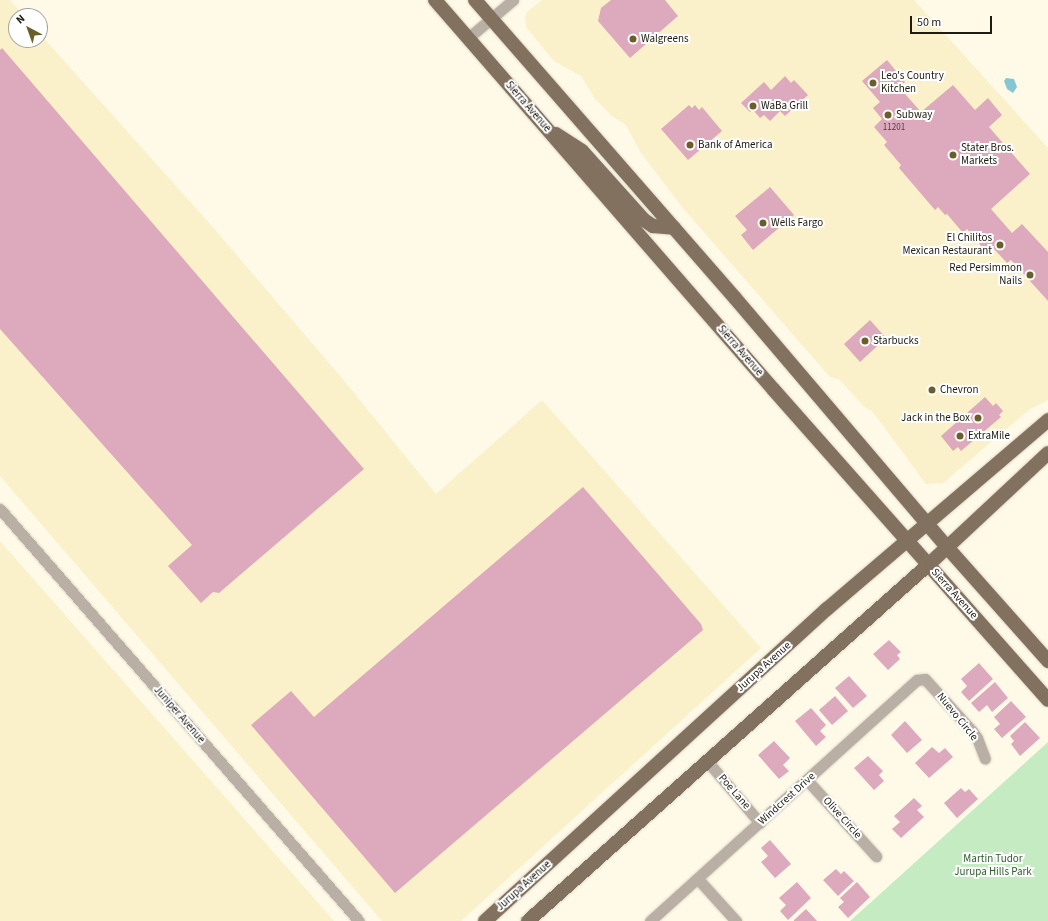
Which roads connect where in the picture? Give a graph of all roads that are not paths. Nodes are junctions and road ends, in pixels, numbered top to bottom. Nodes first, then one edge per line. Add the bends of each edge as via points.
1 (435, 0) edge
2 (475, 0) edge
3 (514, 0) edge
4 (492, 19) junction
5 (468, 38) junction
6 (544, 126) junction
7 (674, 228) junction
8 (1048, 420) edge
9 (1048, 453) edge
10 (0, 509) edge
11 (927, 524) junction
12 (908, 540) junction
13 (946, 546) junction
14 (928, 565) junction
15 (1048, 661) edge
16 (925, 679) joint
17 (1048, 700) edge
18 (985, 759) dead end
19 (708, 762) junction
20 (807, 780) junction
21 (760, 822) junction
22 (876, 856) dead end
23 (698, 879) junction
24 (359, 921) edge
25 (485, 921) edge
26 (528, 921) edge
27 (650, 921) edge
28 (736, 921) edge

1 - 5 main road, Sierra Avenue
2 - 4 main road
3 - 4 street
4 - 5 street
4 - 7 main road
5 - 6 main road, Sierra Avenue
6 - 7 main road via 582,151 644,220 653,226
6 - 12 main road, Sierra Avenue
7 - 11 main road
8 - 11 main road, Jurupa Avenue
9 - 13 main road
10 - 24 street, Juniper Avenue
11 - 12 main road, Jurupa Avenue
11 - 13 main road
12 - 14 main road, Sierra Avenue
12 - 25 main road, Jurupa Avenue via 827,609
13 - 14 main road
13 - 15 main road
14 - 17 main road, Sierra Avenue
14 - 19 main road
16 - 18 street, Nuevo Circle via 972,731
16 - 20 street, Windcrest Drive via 915,682
19 - 21 street, Poe Lane
19 - 26 main road
20 - 21 street, Windcrest Drive
20 - 22 street, Olive Circle
21 - 23 street, Windcrest Drive
23 - 27 street, Windcrest Drive
23 - 28 street

